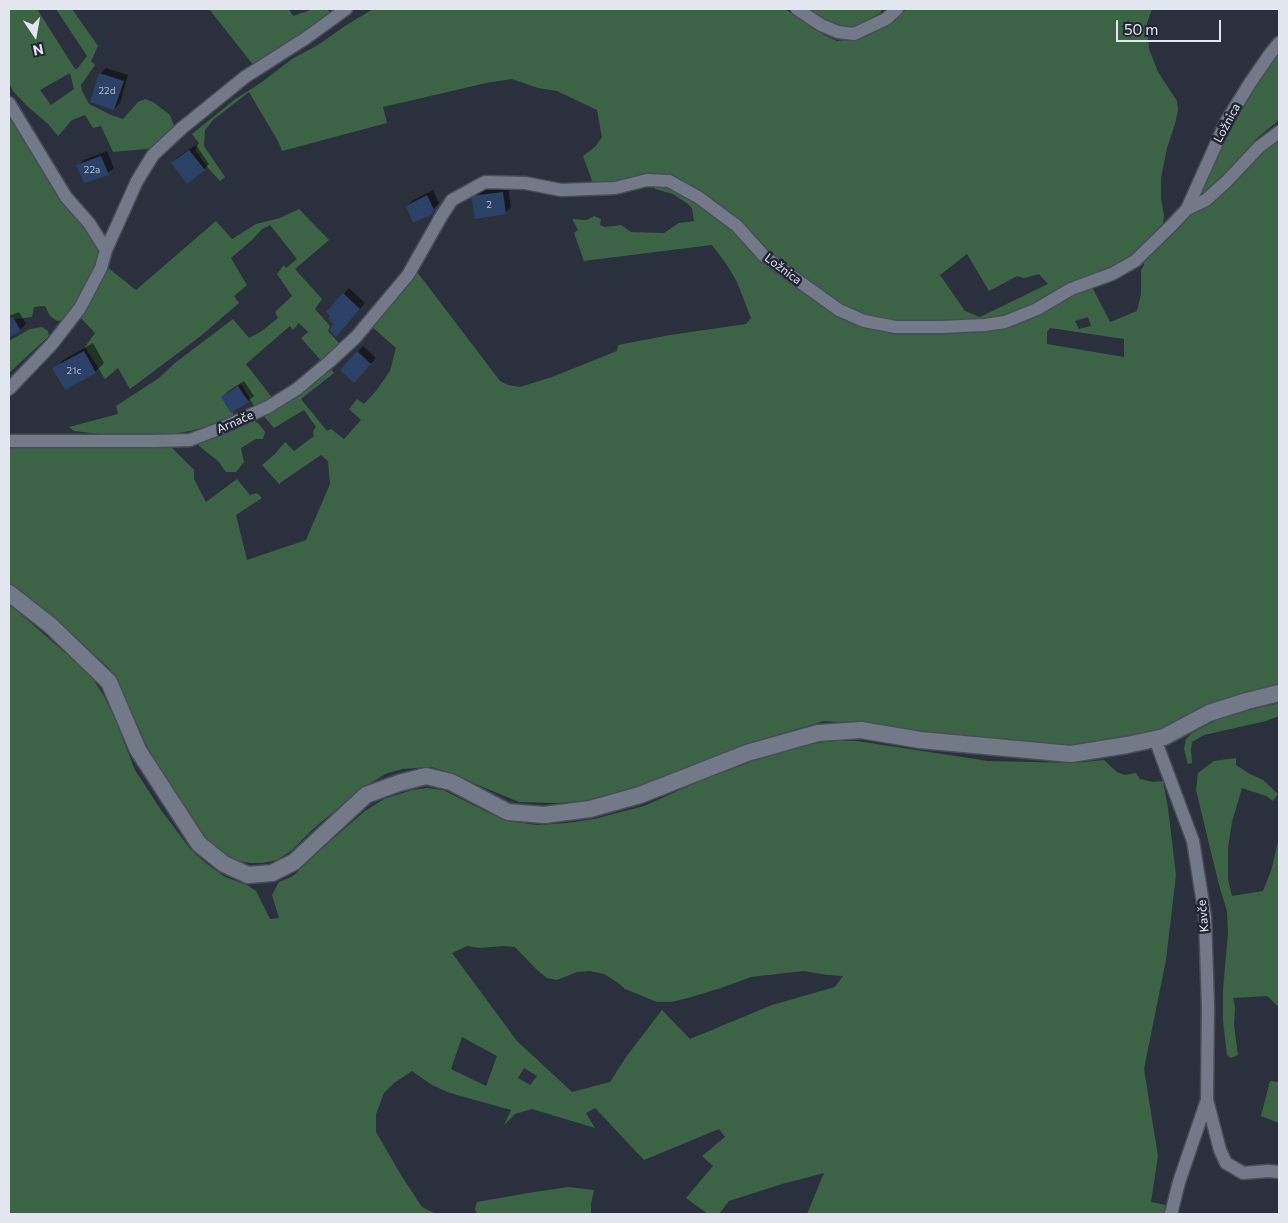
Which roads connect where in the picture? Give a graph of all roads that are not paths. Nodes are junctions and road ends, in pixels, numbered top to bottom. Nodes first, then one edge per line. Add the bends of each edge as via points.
1 (346, 9) edge
2 (797, 9) edge
3 (897, 9) edge
4 (1279, 43) edge
5 (9, 103) edge
6 (1279, 132) edge
7 (1187, 209) junction
8 (106, 250) junction
9 (408, 275) joint
10 (9, 389) edge
11 (9, 441) edge
12 (9, 593) edge
13 (1279, 693) edge
14 (1155, 739) junction
15 (1207, 1100) junction
16 (1279, 1172) edge
17 (1171, 1214) edge

1 - 8 street via 245,77 154,155 137,181
2 - 3 street via 821,25 854,34 886,19
4 - 7 street, Ložnica via 1226,122
5 - 8 street via 66,197 89,223
6 - 7 street, Ložnica via 1259,147 1206,200
7 - 9 street, Ložnica via 1135,261 1037,308 1004,322 985,325 896,327 864,321 839,310 764,256 737,226 698,197 669,181 647,180 615,188 560,190 525,183 486,182 452,200
8 - 10 street via 80,308 52,344
9 - 11 street, Arnače via 356,337 297,389 268,407 224,427 190,440
12 - 14 street via 50,625 109,682 138,750 199,844 224,864 248,875 272,873 294,862 366,795 426,776 451,782 508,812 544,816 590,809 640,795 747,753 818,733 861,730 920,740 1071,754
13 - 14 street via 1209,713
14 - 15 street, Kavče via 1193,841 1205,916
15 - 16 street, Kavče via 1226,1163 1243,1173
15 - 17 street, Kavče

